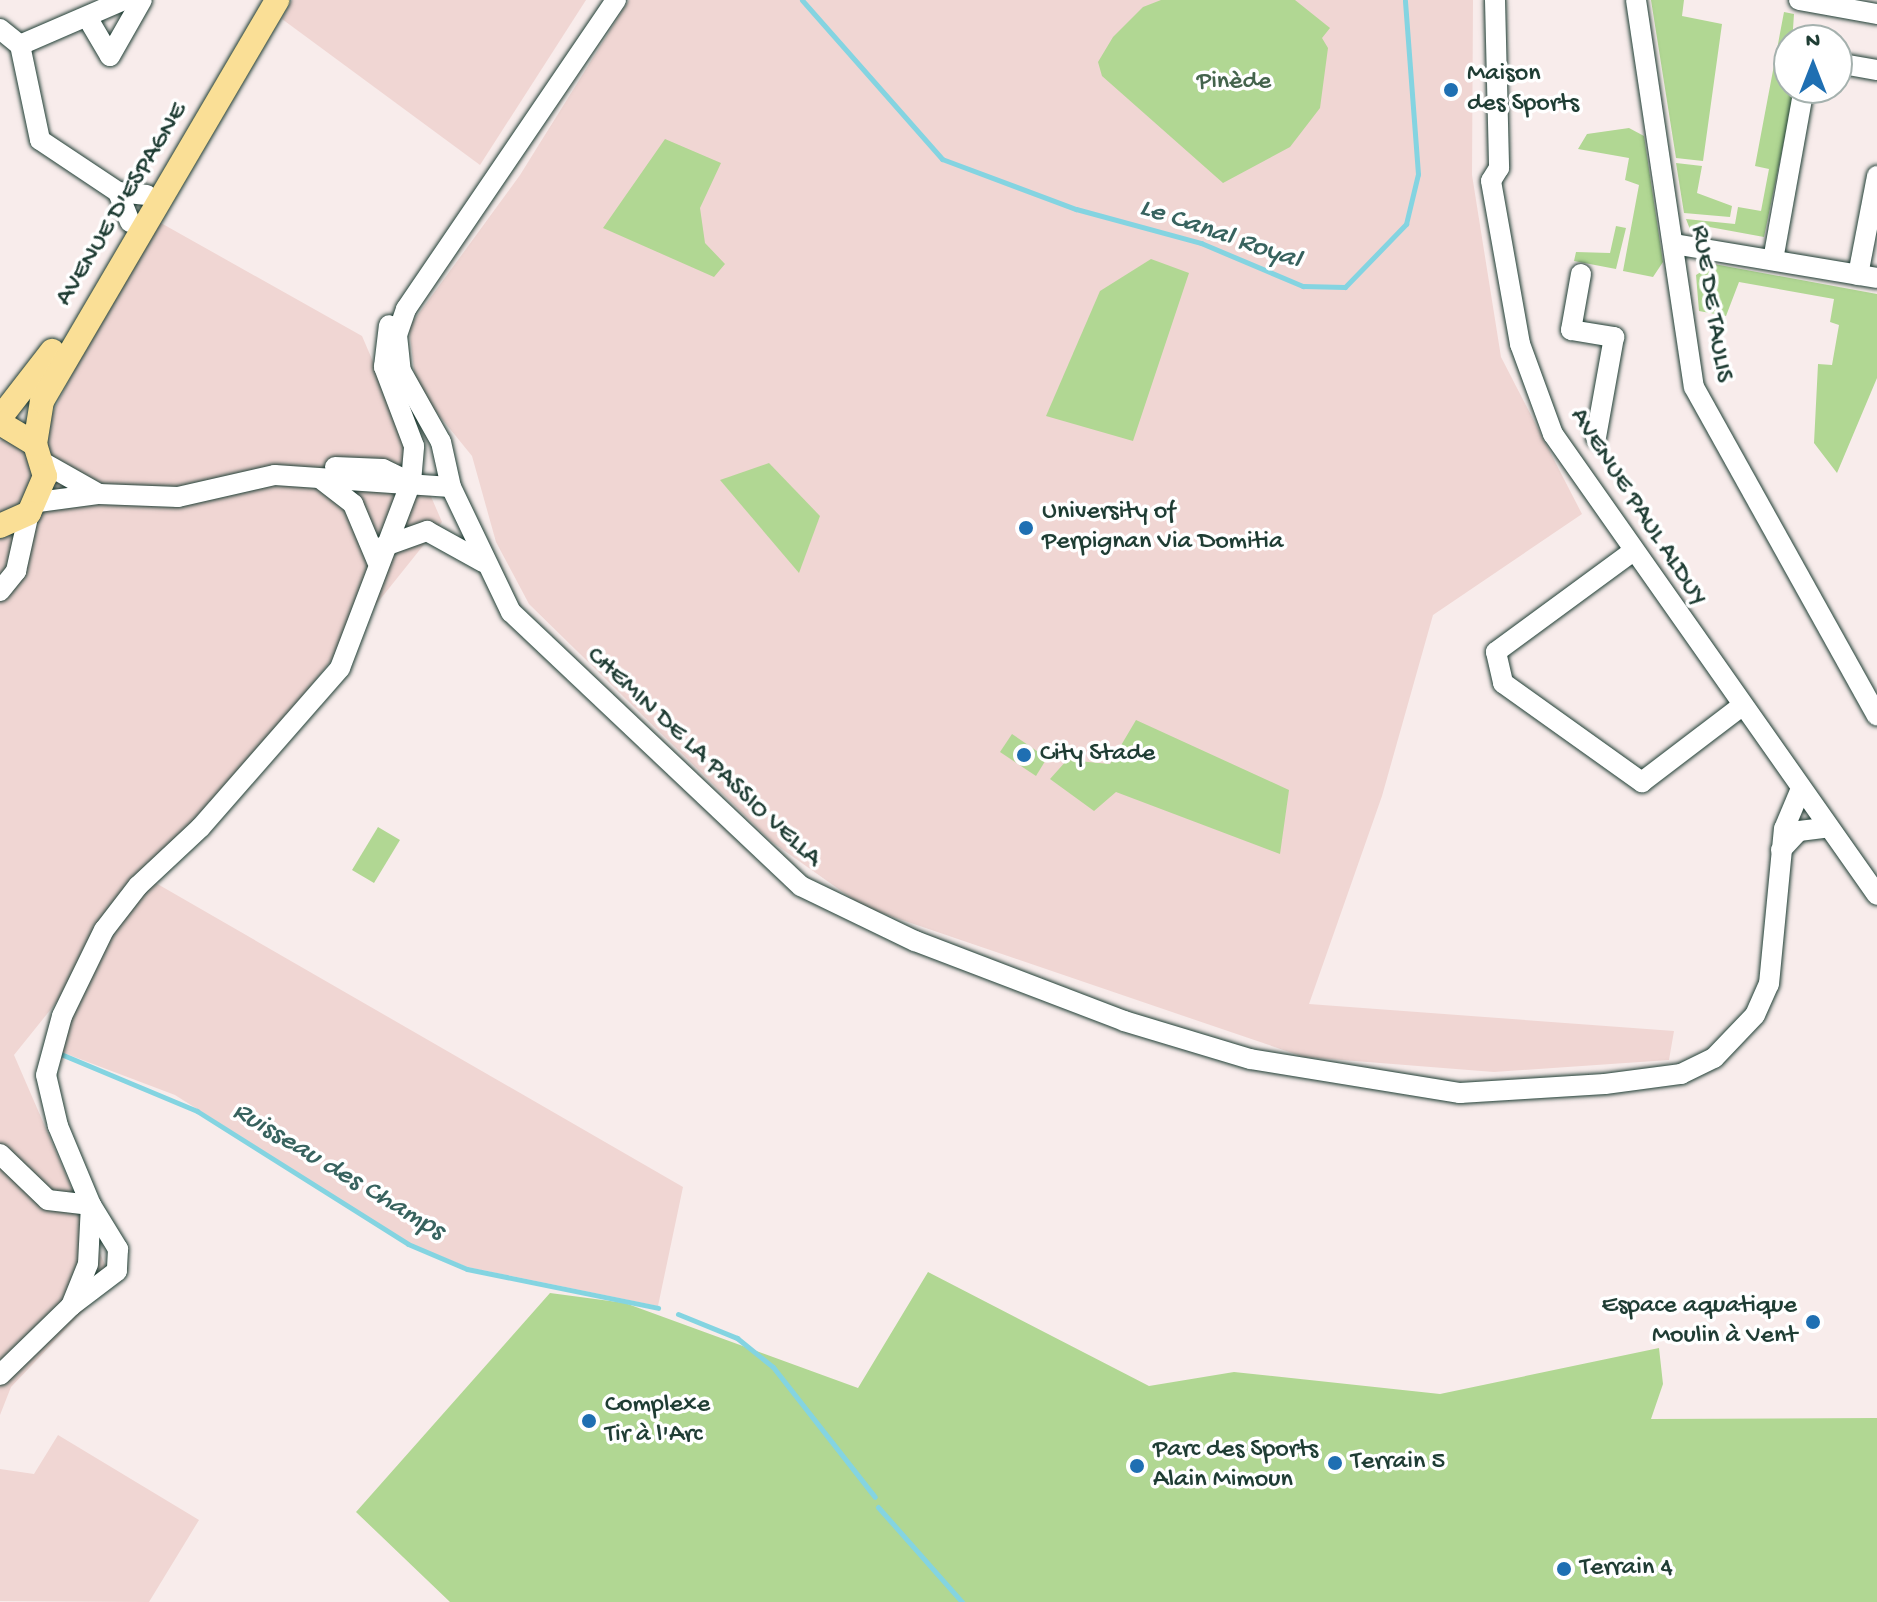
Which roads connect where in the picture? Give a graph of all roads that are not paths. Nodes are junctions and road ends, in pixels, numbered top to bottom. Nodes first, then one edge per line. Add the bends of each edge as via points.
1 (142, 0) edge
2 (265, 0) edge
3 (277, 0) edge
4 (616, 0) edge
5 (1495, 0) edge
6 (1636, 0) edge
7 (1799, 0) edge
8 (121, 1) edge
9 (1877, 14) edge
10 (87, 17) junction
11 (0, 29) edge
12 (20, 45) junction
13 (1853, 66) edge
14 (1877, 70) edge
15 (1801, 104) edge
16 (1877, 176) edge
17 (118, 192) junction
18 (147, 195) junction
19 (130, 222) junction
20 (1674, 244) junction
21 (1773, 260) junction
22 (1581, 274) dead end
23 (1867, 276) edge
24 (406, 309) junction
25 (0, 421) edge
26 (1596, 437) dead end
27 (39, 453) junction
28 (318, 476) junction
29 (411, 482) junction
30 (451, 487) junction
31 (99, 494) junction
32 (33, 507) junction
33 (0, 529) edge
34 (18, 548) junction
35 (1632, 552) junction
36 (379, 554) junction
37 (483, 562) junction
38 (0, 591) edge
39 (1739, 708) junction
40 (1877, 716) edge
41 (1800, 791) junction
42 (1825, 828) junction
43 (1781, 850) junction
44 (1877, 895) edge
45 (1670, 1073) junction
46 (0, 1154) edge
47 (91, 1205) junction
48 (71, 1306) junction
49 (0, 1375) edge

1 - 10 street via 110,56
2 - 18 main road, AVENUE D'ESPAGNE
3 - 27 main road, AVENUE D'ESPAGNE via 42,401
4 - 24 street, CHEMIN DE LA PASSIO VELLA
5 - 35 street, AVENUE PAUL ALDUY via 1499,168 1491,181 1524,358 1553,434
6 - 20 street, RUE DE TAULIS
7 - 9 street
8 - 10 street
10 - 12 street
11 - 12 street
12 - 17 street via 40,140
13 - 14 street
15 - 21 street
16 - 23 street
17 - 18 street
17 - 19 street
18 - 19 main road, AVENUE D'ESPAGNE
19 - 25 main road, AVENUE D'ESPAGNE via 41,369
20 - 21 street
20 - 40 street, RUE DE TAULIS via 1694,387
21 - 23 street
22 - 26 street via 1571,330 1614,337
24 - 29 street, CHEMIN DE LA PASSIO VELLA via 389,323 384,367 414,446
24 - 30 street, CHEMIN DE LA PASSIO VELLA via 397,335 401,371 441,442
25 - 27 main road
27 - 31 street
27 - 32 main road, AVENUE D'ESPAGNE
28 - 29 street via 329,467 383,469
28 - 31 street via 275,475 178,497
28 - 36 street via 353,504
29 - 30 street
29 - 36 street, CHEMIN DE LA PASSIO VELLA
30 - 37 street, CHEMIN DE LA PASSIO VELLA
31 - 32 street
32 - 33 main road
32 - 34 street
33 - 34 street
34 - 38 street via 13,581
35 - 39 street, AVENUE PAUL ALDUY
35 - 39 street via 1496,652 1503,683 1642,782
36 - 37 street via 427,531
36 - 47 street, CHEMIN DE LA PASSIO VELLA via 340,668 201,827 135,890 104,930 62,1016 46,1062 50,1101
37 - 45 street, CHEMIN DE LA PASSIO VELLA via 533,638 747,841 829,904 1124,1021 1277,1065 1460,1093
39 - 41 street, AVENUE PAUL ALDUY
41 - 42 street, AVENUE PAUL ALDUY
41 - 43 street
41 - 45 street via 1785,798 1775,824 1756,984 1721,1038
42 - 43 street via 1799,831
42 - 44 street, AVENUE PAUL ALDUY
43 - 45 street via 1776,939 1762,1002 1731,1047
46 - 47 street via 48,1200
47 - 48 street, CHEMIN DE LA PASSIO VELLA via 88,1264
47 - 48 street via 118,1249 117,1271
48 - 49 street, CHEMIN DE LA PASSIO VELLA

